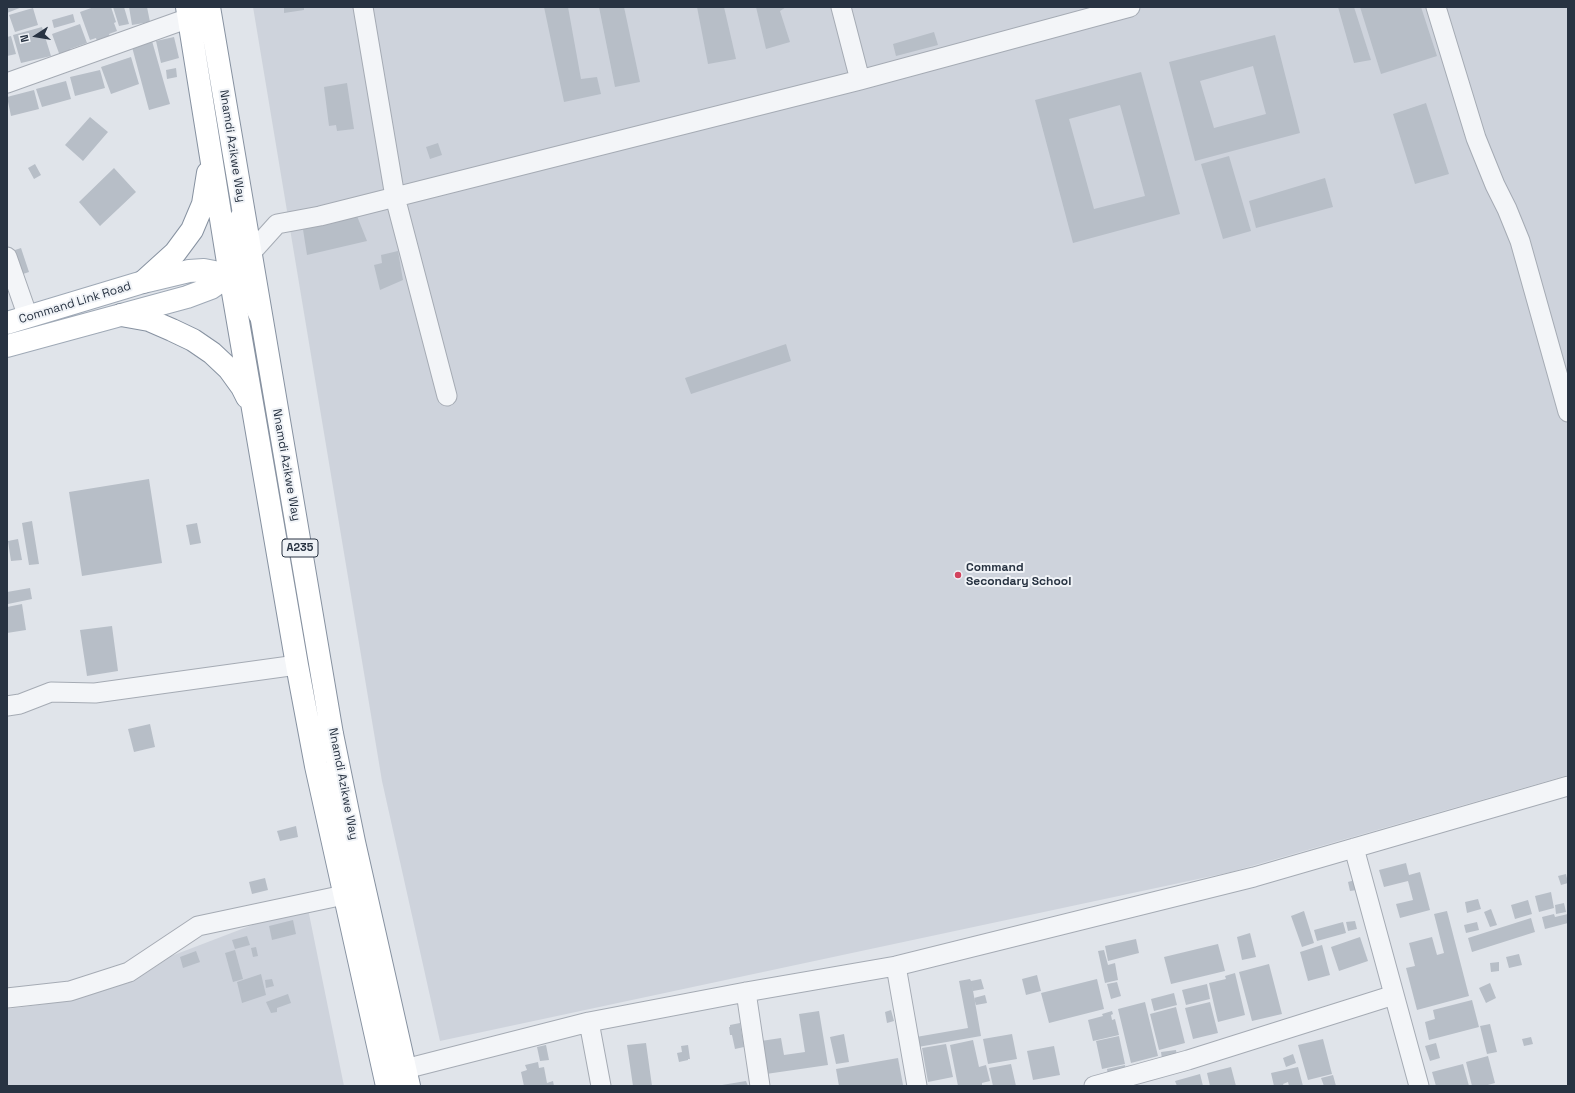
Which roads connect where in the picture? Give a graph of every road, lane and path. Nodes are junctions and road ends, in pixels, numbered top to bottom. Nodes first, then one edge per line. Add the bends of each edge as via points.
1 (209, 7) edge
2 (362, 7) edge
3 (841, 7) edge
4 (1130, 7) edge
5 (1436, 7) edge
6 (188, 13) edge
7 (860, 80) junction
8 (7, 83) edge
9 (208, 136) junction
10 (395, 198) junction
11 (241, 199) junction
12 (250, 254) junction
13 (7, 257) edge
14 (230, 275) junction
15 (143, 282) junction
16 (260, 314) junction
17 (121, 315) junction
18 (28, 317) junction
19 (7, 323) edge
20 (7, 346) edge
21 (447, 396) dead end
22 (1568, 412) edge
23 (257, 430) junction
24 (297, 665) junction
25 (7, 706) edge
26 (1568, 786) edge
27 (1354, 848) junction
28 (344, 895) junction
29 (896, 966) junction
30 (746, 992) junction
31 (1394, 995) junction
32 (7, 998) edge
33 (589, 1022) junction
34 (407, 1077) edge
35 (387, 1086) edge
36 (601, 1086) edge
37 (760, 1086) edge
38 (917, 1086) edge
39 (1094, 1086) edge
40 (1419, 1086) edge

1 - 11 main road, Nnamdi Azikwe Way / A235
2 - 10 street
3 - 7 street
4 - 7 street
5 - 22 street via 1476,138 1520,241
6 - 8 street
6 - 9 main road, Nnamdi Azikwe Way / A235
7 - 10 street
9 - 14 main road, Nnamdi Azikwe Way / A235
9 - 15 main road via 208,179 203,204 192,230 175,253
10 - 12 street via 277,224
10 - 21 street
11 - 12 main road, Nnamdi Azikwe Way / A235
11 - 14 main road via 241,238
12 - 16 main road, Nnamdi Azikwe Way / A235
13 - 18 street
14 - 15 main road, Command Link Road via 204,270 189,271
14 - 16 main road via 251,295
14 - 17 main road, Command Link Road via 211,288
14 - 23 main road, Nnamdi Azikwe Way / A235
15 - 18 main road, Command Link Road
16 - 34 main road, Nnamdi Azikwe Way / A235 via 332,734
17 - 20 main road, Command Link Road
17 - 23 main road via 149,320 193,340 212,353 229,368 242,386
18 - 19 main road, Command Link Road
23 - 24 main road, Nnamdi Azikwe Way / A235
24 - 25 street via 95,693 51,692 20,704
24 - 28 main road, Nnamdi Azikwe Way / A235
26 - 27 street
27 - 29 street via 1254,877
27 - 31 street
28 - 32 street via 198,926 129,972 70,991
28 - 35 main road, Nnamdi Azikwe Way / A235
29 - 30 street
29 - 38 street
30 - 33 street
30 - 37 street
31 - 39 street via 1188,1060
31 - 40 street
33 - 34 street
33 - 36 street

